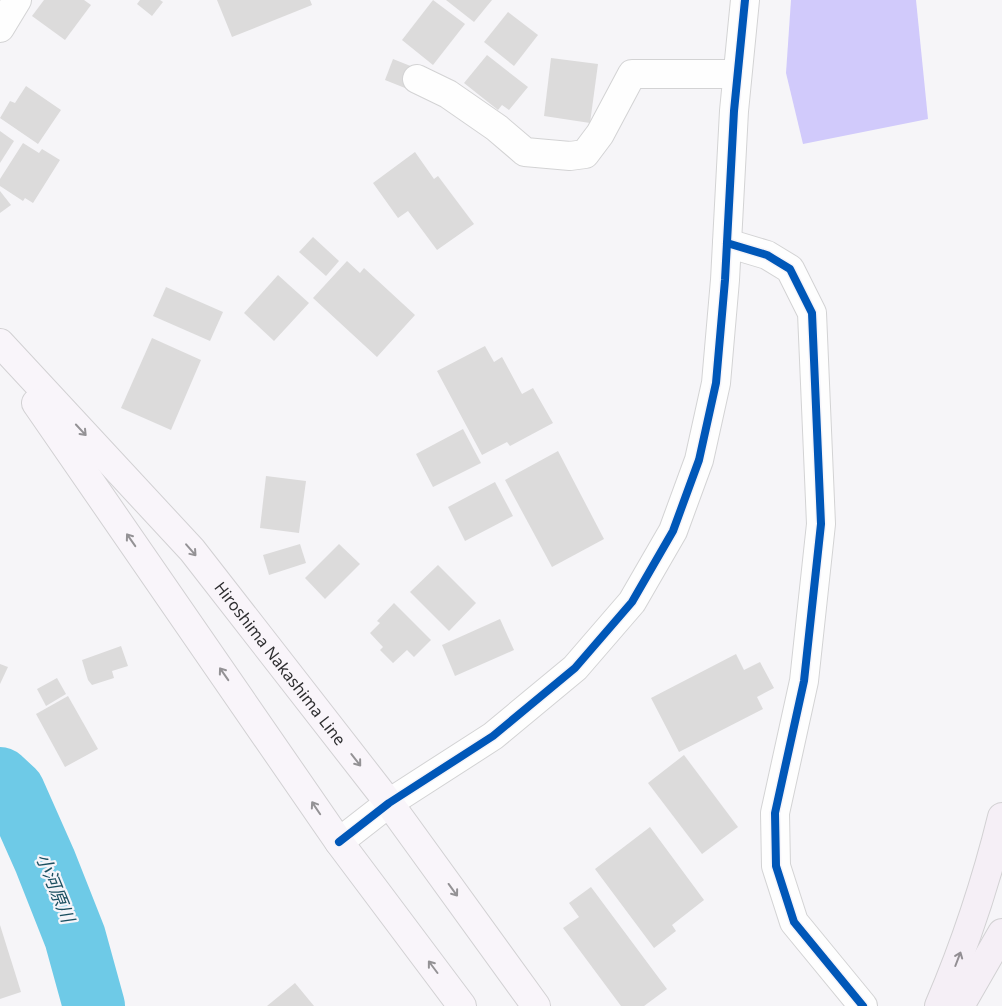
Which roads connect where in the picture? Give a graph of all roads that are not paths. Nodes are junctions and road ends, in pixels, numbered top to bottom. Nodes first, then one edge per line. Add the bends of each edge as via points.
1 (17, 0) edge
2 (745, 0) edge
3 (0, 28) edge
4 (738, 74) junction
5 (417, 79) dead end
6 (727, 243) junction
7 (0, 343) edge
8 (0, 350) edge
9 (389, 802) junction
10 (1002, 817) edge
11 (340, 842) junction
12 (1002, 933) edge
13 (946, 1005) edge
14 (462, 1006) edge
15 (536, 1006) edge
16 (864, 1006) edge

1 - 3 street
2 - 4 street
4 - 5 street via 632,74 600,134 585,154 570,156 525,152 448,94
4 - 6 street
6 - 9 street via 716,383 699,460 673,530 632,602 575,668 501,730
6 - 16 street via 767,255 790,269 812,313 821,524 804,681 775,814 776,866 794,922
7 -> 9 main road, Hiroshima Nakashima Line via 192,550
11 -> 8 main road
9 - 11 street
9 -> 15 main road, Hiroshima Nakashima Line
13 -> 10 highway
14 -> 11 main road
12 - 13 highway

